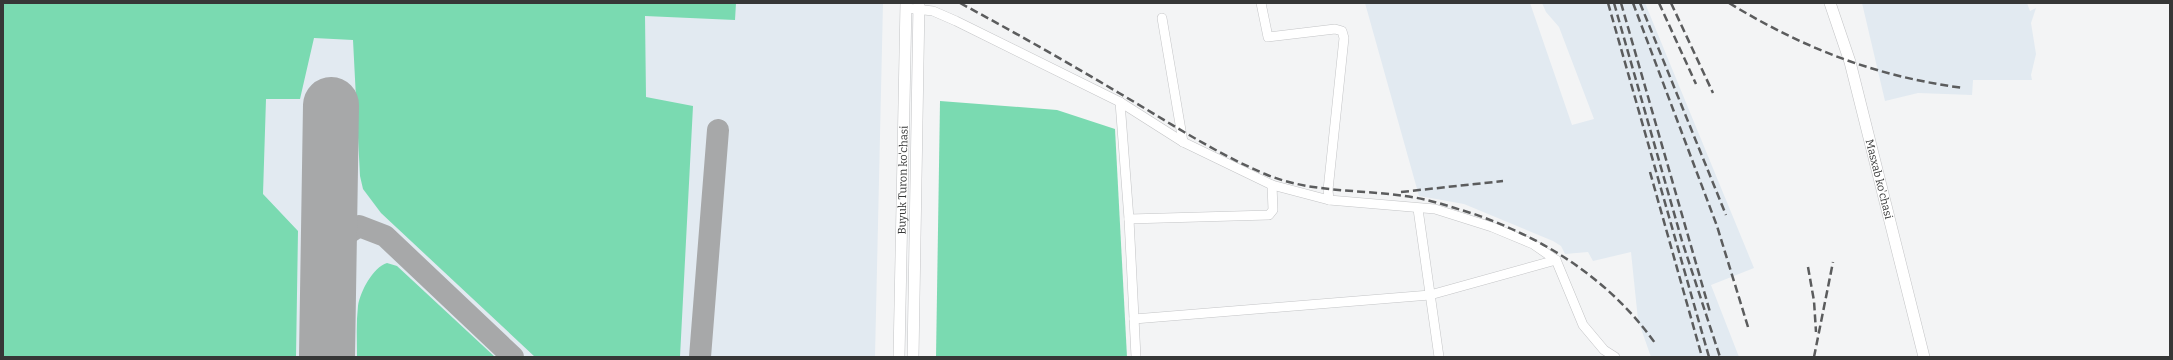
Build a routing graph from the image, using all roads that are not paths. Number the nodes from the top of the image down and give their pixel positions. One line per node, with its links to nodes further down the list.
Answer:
1 (1261, 3): 9 (street)
2 (1830, 3): 20 (main road, Masxab ko'chasi)
3 (906, 6): 4 (street); 15 (main road, Buyuk Turon ko'chasi)
4 (919, 6): 6 (street); 16 (main road, Buyuk Turon ko'chasi)
5 (1162, 18): 7 (street)
6 (1120, 102): 7 (street); 11 (street)
7 (1183, 142): 8 (street)
8 (1272, 185): 9 (street); 11 (street)
9 (1329, 200): 10 (street)
10 (1418, 209): 12 (street); 13 (street)
11 (1129, 219): 14 (street)
12 (1556, 260): 13 (street); 19 (street)
13 (1430, 295): 14 (street); 18 (street)
14 (1134, 319): 17 (street)
15 (899, 357)
16 (913, 357)
17 (1136, 357)
18 (1439, 357)
19 (1614, 357)
20 (1924, 357)

